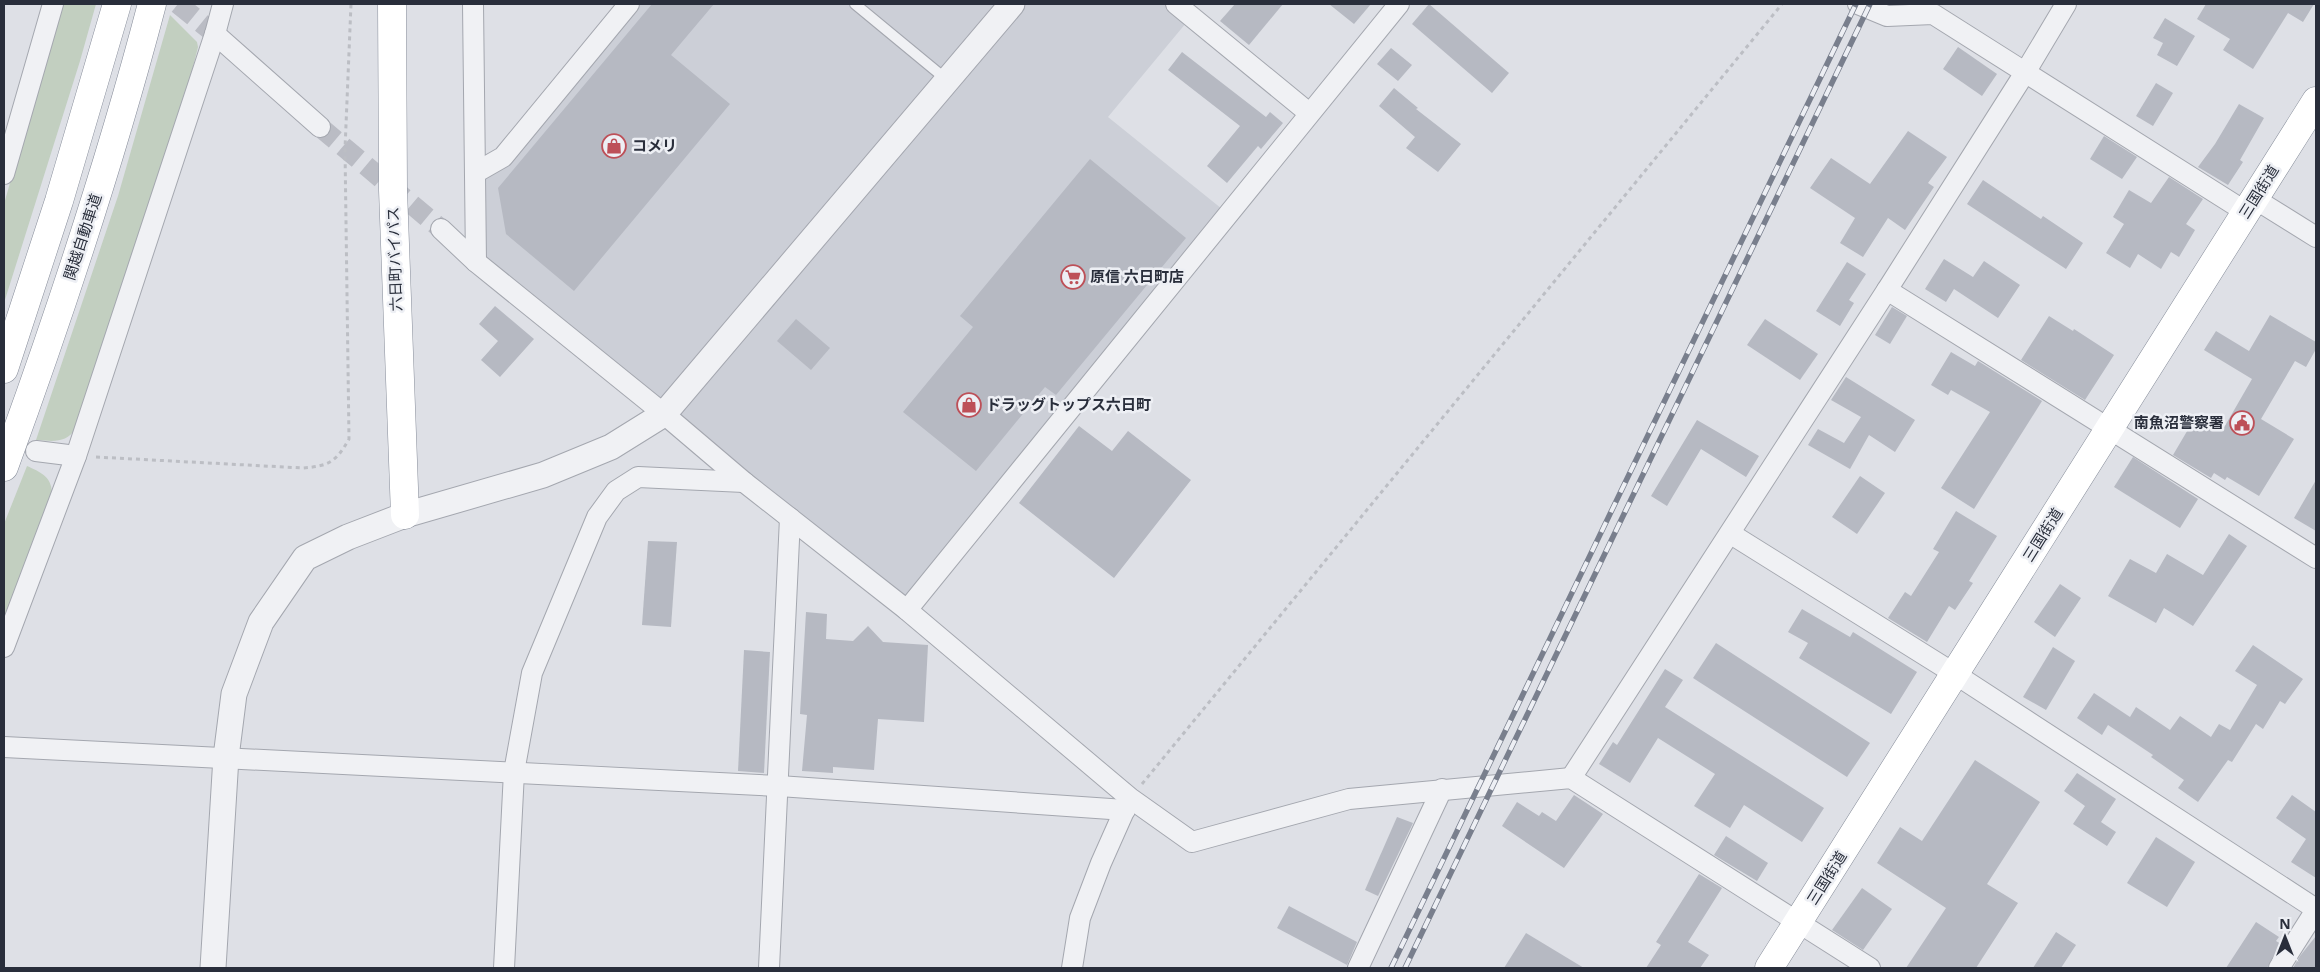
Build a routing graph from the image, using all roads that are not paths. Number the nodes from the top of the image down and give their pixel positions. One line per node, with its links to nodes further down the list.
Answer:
1 (53, 4): 21 (street)
2 (117, 4): 27 (highway)
3 (152, 4): 32 (highway, 関越自動車道)
4 (223, 4): 14 (street)
5 (392, 4): 34 (highway, 六日町バイパス)
6 (473, 4): 20 (street)
7 (629, 4): 20 (street)
8 (855, 4): 16 (lane)
9 (1012, 4): 16 (street)
10 (1176, 4): 18 (street)
11 (1399, 4): 18 (street)
12 (1858, 4): 15 (street)
13 (2066, 4): 15 (street)
14 (215, 34): 19 (street); 31 (street)
15 (2026, 71): 22 (street); 26 (street)
16 (947, 80): 28 (street)
17 (2316, 101): 22 (highway, 三国街道)
18 (1309, 113): 38 (street)
19 (320, 127)
20 (475, 173): 25 (street)
21 (4, 174)
22 (2250, 206): 24 (street); 29 (highway, 三国街道)
23 (441, 229): 25 (street)
24 (2316, 237)
25 (476, 262): 28 (street)
26 (1888, 290): 29 (street); 36 (street)
27 (4, 369)
28 (664, 414): 33 (street); 34 (street)
29 (2110, 429): 37 (street); 40 (highway, 三国街道)
30 (36, 452): 31 (street)
31 (76, 456): 39 (street)
32 (4, 466)
33 (744, 482): 35 (street); 43 (street)
34 (405, 515): 42 (street)
35 (790, 518): 38 (street); 45 (street)
36 (1731, 534): 40 (street); 44 (street)
37 (2316, 558)
38 (907, 610): 47 (street)
39 (4, 647)
40 (1955, 674): 48 (street); 49 (highway, 三国街道)
41 (4, 746): 42 (street)
42 (226, 757): 43 (street); 50 (street)
43 (514, 772): 45 (street); 51 (street)
44 (1571, 778): 46 (street); 49 (street)
45 (779, 786): 47 (street); 52 (street)
46 (1442, 789): 47 (street); 54 (street)
47 (1128, 804): 53 (street)
48 (2316, 910): 57 (street)
49 (1799, 923): 55 (highway, 三国街道); 56 (street)
50 (213, 968)
51 (504, 968)
52 (769, 968)
53 (1072, 968)
54 (1358, 968)
55 (1769, 968)
56 (1870, 968)
57 (2278, 968)

